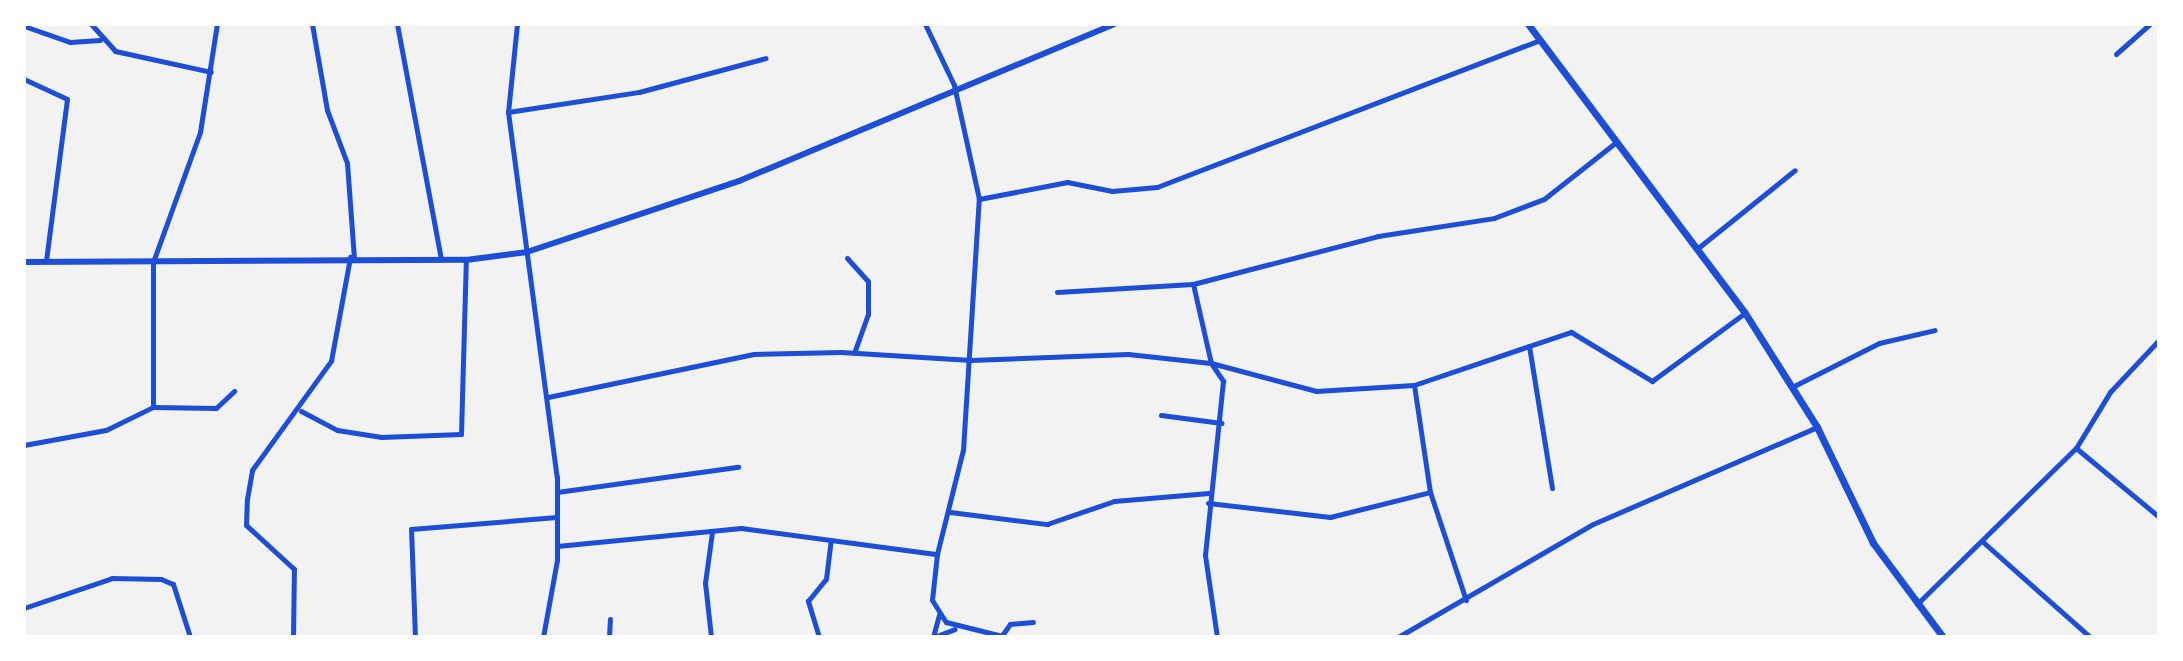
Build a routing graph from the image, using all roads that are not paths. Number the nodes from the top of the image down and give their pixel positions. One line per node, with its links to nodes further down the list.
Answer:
1 (91, 24): 11 (street)
2 (217, 24): 15 (street)
3 (312, 24): 24 (street)
4 (397, 24): 26 (street)
5 (517, 24): 18 (street)
6 (925, 24): 17 (street)
7 (1115, 24): 17 (street)
8 (1528, 24): 12 (main road)
9 (2150, 24): 13 (street)
10 (24, 26): 11 (street)
11 (100, 40): 15 (street)
12 (1540, 40): 19 (main road); 21 (street)
13 (2116, 54)
14 (766, 58): 18 (street)
15 (211, 72): 30 (street)
16 (24, 79): 27 (street)
17 (954, 85): 21 (street); 23 (street)
18 (508, 112): 23 (street)
19 (1615, 143): 22 (main road); 31 (street)
20 (1795, 170): 22 (street)
21 (979, 199): 38 (street)
22 (1698, 248): 33 (main road)
23 (527, 252): 28 (street); 43 (street)
24 (352, 258): 26 (street); 30 (street); 45 (street)
25 (847, 258): 37 (street)
26 (441, 259): 28 (street)
27 (46, 260): 29 (street); 30 (street)
28 (466, 260): 45 (street)
29 (24, 262)
30 (153, 262): 44 (street)
31 (1193, 284): 32 (street); 39 (street)
32 (1057, 292)
33 (1745, 313): 36 (street); 41 (main road)
34 (1935, 330): 41 (street)
35 (2159, 340): 50 (street)
36 (1529, 346): 40 (street); 52 (street)
37 (854, 353): 38 (street); 43 (street)
38 (971, 360): 39 (street); 57 (street)
39 (1211, 363): 40 (street); 47 (street)
40 (1414, 385): 54 (street)
41 (1792, 387): 48 (main road)
42 (234, 391): 44 (street)
43 (548, 397): 53 (street)
44 (153, 407): 49 (street)
45 (301, 411): 74 (street)
46 (1161, 415): 47 (street)
47 (1221, 423): 55 (street)
48 (1817, 427): 65 (street); 66 (main road)
49 (24, 445)
50 (2076, 448): 59 (street); 62 (street)
51 (738, 467): 53 (street)
52 (1552, 488)
53 (557, 492): 58 (street)
54 (1430, 492): 56 (street); 65 (street)
55 (1209, 493): 56 (street); 57 (street)
56 (1208, 503): 81 (street)
57 (950, 512): 64 (street)
58 (557, 517): 63 (street); 75 (street)
59 (2159, 517)
60 (712, 532): 61 (street); 63 (street); 78 (street)
61 (831, 540): 64 (street); 79 (street)
62 (1983, 542): 66 (street); 84 (street)
63 (557, 546): 76 (street)
64 (937, 554): 68 (street)
65 (1466, 600): 82 (street)
66 (1917, 605): 83 (main road)
67 (24, 608): 73 (street)
68 (940, 614): 71 (street); 80 (street)
69 (610, 619): 77 (street)
70 (1033, 622): 72 (street)
71 (955, 629): 72 (street); 80 (street)
72 (1004, 635)
73 (190, 637)
74 (293, 637)
75 (415, 637)
76 (543, 637)
77 (609, 637)
78 (711, 637)
79 (819, 637)
80 (934, 637)
81 (1217, 637)
82 (1398, 637)
83 (1943, 637)
84 (2090, 637)

